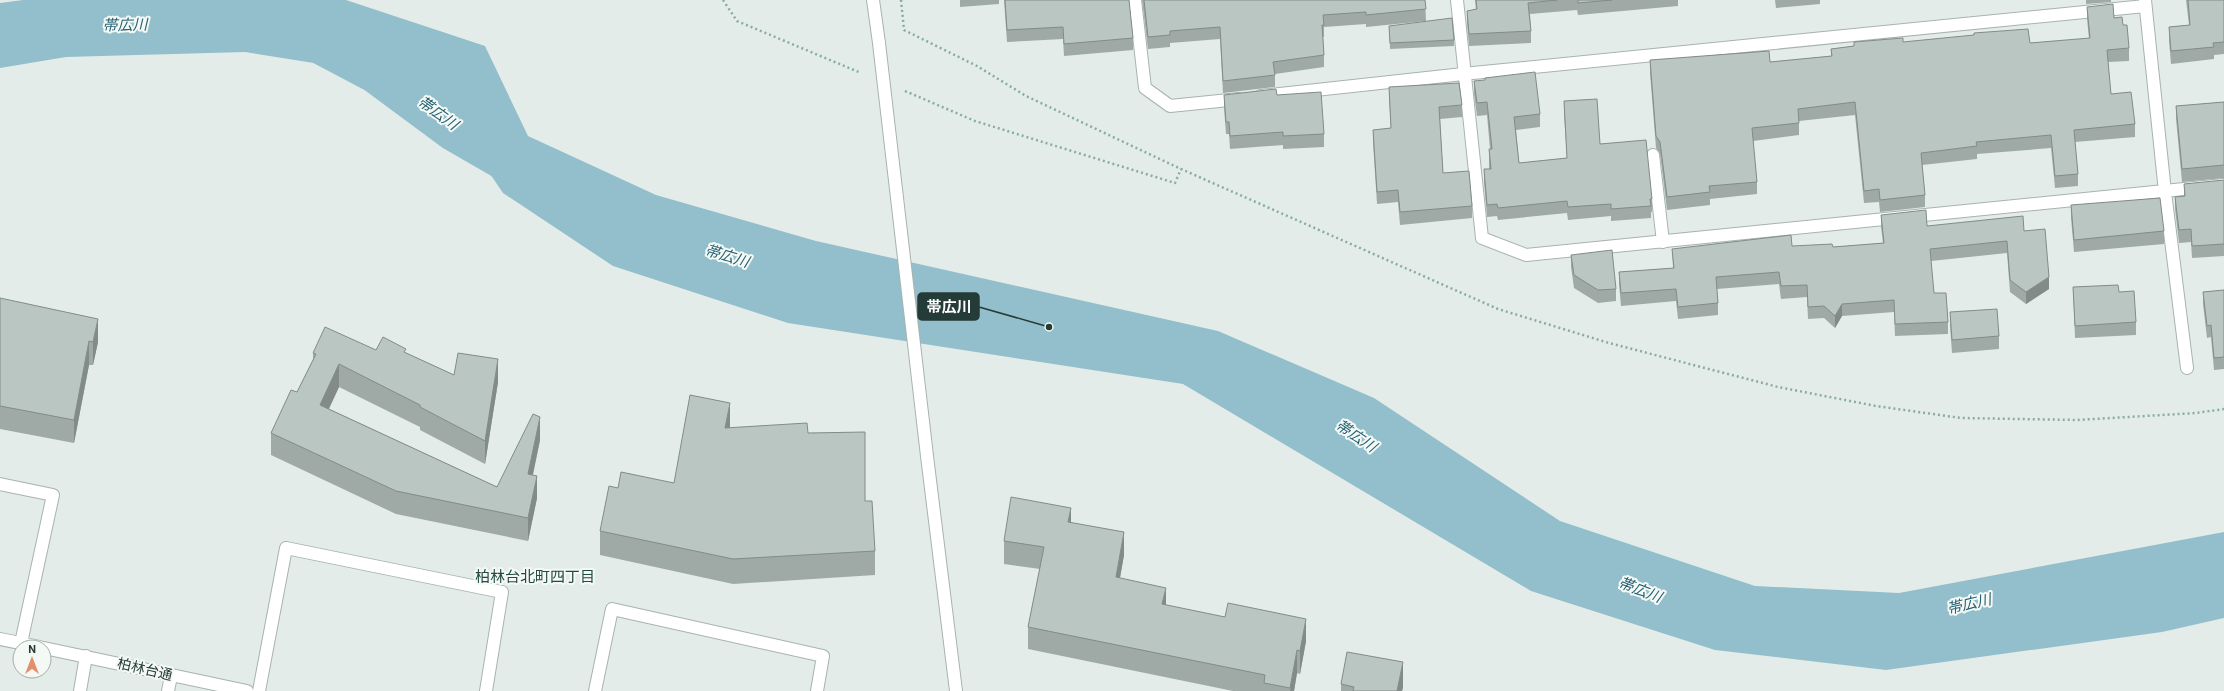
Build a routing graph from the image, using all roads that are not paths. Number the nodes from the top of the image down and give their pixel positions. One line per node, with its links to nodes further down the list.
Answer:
1 (873, 0): 25 (street, bridge)
2 (1135, 0): 5 (street)
3 (1456, 0): 5 (street)
4 (2145, 3): 5 (street); 8 (street)
5 (1463, 74): 9 (street)
6 (1652, 155): 9 (street)
7 (2224, 186): 8 (street)
8 (2165, 192): 9 (street); 10 (street)
9 (1663, 242)
10 (2187, 368)
11 (0, 484): 13 (street)
12 (0, 639): 14 (street)
13 (22, 639)
14 (12, 641)
15 (52, 650): 16 (street, 柏林台通)
16 (86, 656): 17 (street, 柏林台通); 18 (street)
17 (171, 676): 19 (street); 20 (street, 柏林台通)
18 (80, 691)
19 (168, 691)
20 (247, 691)
21 (259, 691): 22 (street)
22 (486, 691)
23 (595, 691): 24 (street)
24 (817, 691)
25 (956, 691)

